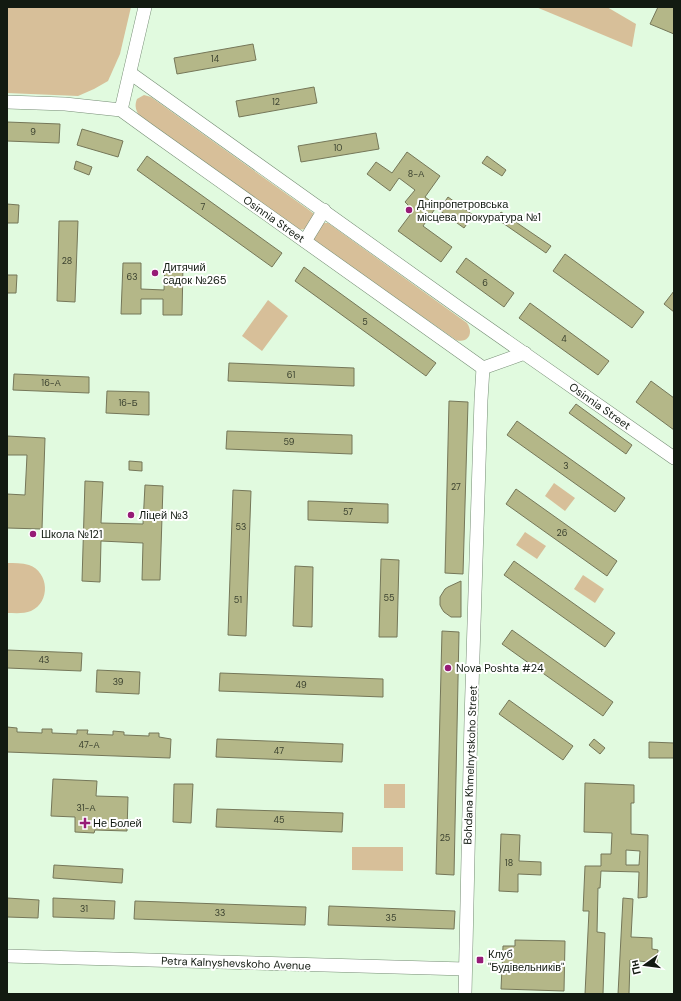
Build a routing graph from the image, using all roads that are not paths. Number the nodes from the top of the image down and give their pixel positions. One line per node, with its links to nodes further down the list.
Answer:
1 (145, 7): 2 (street)
2 (130, 72): 4 (street); 5 (street, Osinnia Street)
3 (7, 102): 4 (street)
4 (121, 110): 6 (street, Osinnia Street)
5 (324, 210): 6 (street); 7 (street, Osinnia Street)
6 (305, 240): 8 (street, Osinnia Street)
7 (525, 353): 8 (street); 9 (street, Osinnia Street)
8 (483, 368): 11 (street, Bohdana Khmelnytskoho Street)
9 (674, 458)
10 (7, 956): 11 (street, Petra Kalnyshevskoho Avenue)
11 (466, 969): 12 (street, Bohdana Khmelnytskoho Street)
12 (465, 994)

